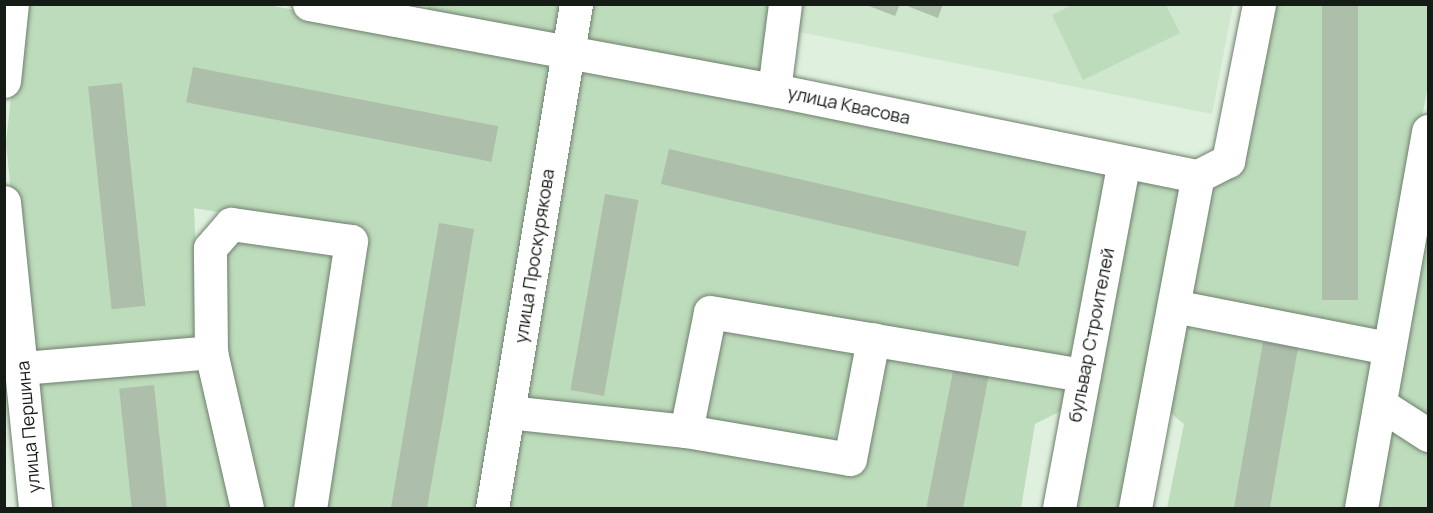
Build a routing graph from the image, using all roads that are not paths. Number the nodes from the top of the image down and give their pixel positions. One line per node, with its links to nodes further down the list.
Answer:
1 (12, 4): 7 (street)
2 (309, 4): 6 (street, улица Квасова)
3 (576, 4): 6 (street, улица Проскурякова)
4 (785, 4): 8 (street)
5 (1258, 4): 11 (street)
6 (568, 53): 8 (street, улица Квасова); 21 (street, улица Проскурякова)
7 (4, 81)
8 (774, 90): 10 (street, улица Квасова)
9 (1428, 131): 12 (street)
10 (1124, 162): 11 (street, улица Квасова); 19 (street, бульвар Строителей)
11 (1198, 176): 14 (street)
12 (1424, 191): 16 (street)
13 (4, 202): 18 (street, улица Першина)
14 (1174, 306): 16 (street); 30 (street)
15 (873, 339): 19 (street); 22 (street); 22 (street)
16 (1389, 348): 20 (street)
17 (211, 352): 18 (street); 26 (street); 27 (street)
18 (22, 368): 24 (street, улица Першина)
19 (1083, 375): 29 (street, бульвар Строителей)
20 (1380, 404): 23 (street); 31 (street)
21 (508, 412): 22 (street); 28 (street, улица Проскурякова)
22 (686, 431)
23 (1428, 435)
24 (16, 442): 25 (street, улица Першина)
25 (35, 508)
26 (247, 508)
27 (310, 508)
28 (492, 508)
29 (1059, 508)
30 (1135, 508)
31 (1361, 508)

